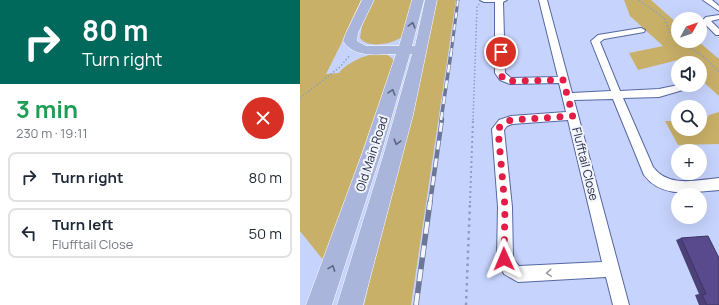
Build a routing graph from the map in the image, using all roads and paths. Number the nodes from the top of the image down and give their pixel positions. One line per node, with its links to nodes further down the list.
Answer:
1 (368, 0): 15 (main road)
2 (418, 0): 17 (main road, Old Main Road, one-way to 2)
3 (431, 0): 17 (main road, Old Main Road)
4 (483, 0): 5 (street); 29 (path)
5 (499, 0): 6 (street); 19 (street)
6 (503, 0)
7 (543, 0): 19 (street, Flufftail Close)
8 (639, 0): 13 (path)
9 (707, 0): 10 (street)
10 (719, 9)
11 (719, 17): 14 (street)
12 (641, 30): 21 (street)
13 (671, 33)
14 (719, 33)
15 (355, 47): 17 (main road); 23 (path)
16 (690, 48): 18 (path)
17 (413, 50): 27 (main road, Old Main Road, one-way to 17); 28 (main road, Old Main Road, one-way to 28)
18 (719, 72)
19 (563, 80): 22 (street, Flufftail Close)
20 (671, 90): 21 (street)
21 (616, 95): 22 (street); 25 (street)
22 (568, 97): 24 (street, Flufftail Close)
23 (300, 98)
24 (573, 116): 26 (street, Flufftail Close); 26 (street, one-way to 24)
25 (719, 184)
26 (612, 269): 30 (street, Flufftail Close)
27 (319, 305)
28 (350, 305)
29 (466, 305)
30 (621, 305)

